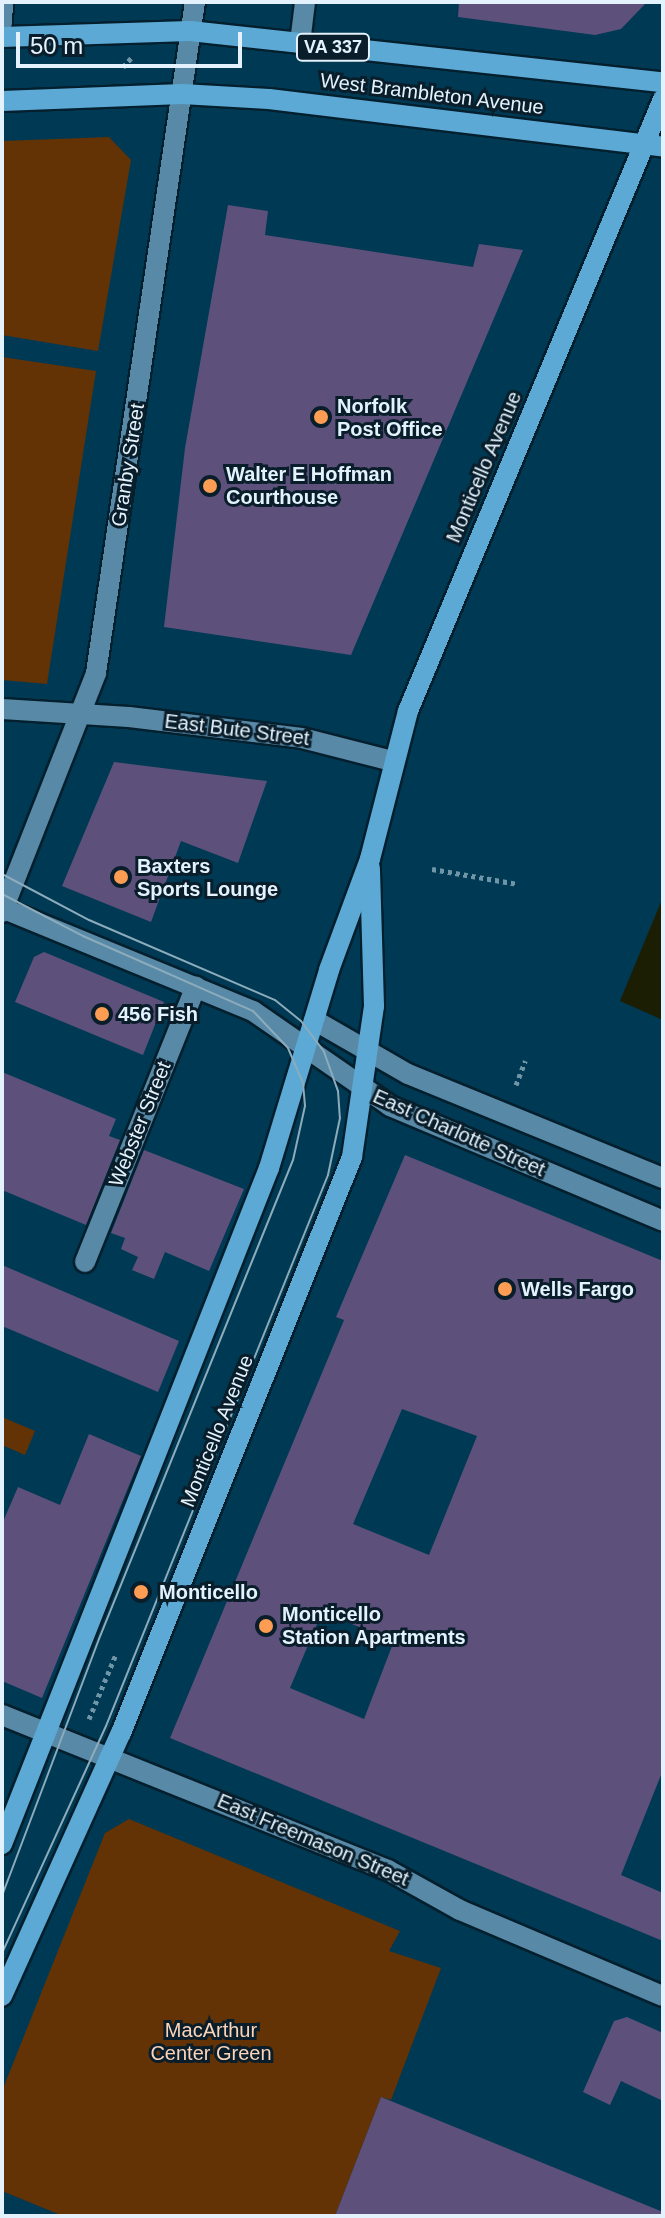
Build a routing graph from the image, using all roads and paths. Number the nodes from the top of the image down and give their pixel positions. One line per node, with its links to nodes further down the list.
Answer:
1 (3, 2): 4 (street)
2 (195, 2): 5 (street, Granby Street)
3 (305, 2): 7 (street)
4 (2, 23)
5 (190, 31): 6 (main road, West Brambleton Avenue / VA 337); 7 (main road, West Brambleton Avenue / VA 337); 9 (street, Granby Street)
6 (2, 37)
7 (300, 43): 8 (main road, West Brambleton Avenue / VA 337)
8 (663, 82)
9 (182, 94): 11 (main road, West Brambleton Avenue); 12 (main road, West Brambleton Avenue); 14 (street, Granby Street)
10 (663, 99): 12 (main road, Monticello Avenue)
11 (2, 101)
12 (654, 146): 15 (main road, Monticello Avenue)
13 (2, 709): 14 (street, East Bute Street)
14 (79, 715): 15 (street, East Bute Street); 19 (street, Granby Street)
15 (392, 761): 16 (main road, Monticello Avenue)
16 (370, 859): 21 (main road, Monticello Avenue); 23 (main road, Monticello Avenue)
17 (432, 869): 18 (path)
18 (518, 884)
19 (2, 909): 20 (street, East Charlotte Street)
20 (196, 986): 22 (street, East Charlotte Street); 29 (street, Webster Street)
21 (314, 1020): 22 (main road, Monticello Avenue); 23 (street, East Charlotte Street)
22 (306, 1047): 26 (street, East Charlotte Street); 33 (main road, Monticello Avenue)
23 (368, 1054): 26 (main road, Monticello Avenue); 27 (street, East Charlotte Street)
24 (525, 1061): 25 (path)
25 (516, 1085)
26 (363, 1090): 28 (street, East Charlotte Street); 34 (main road, Monticello Avenue)
27 (663, 1178)
28 (663, 1221)
29 (85, 1262)
30 (116, 1654): 32 (path)
31 (2, 1715): 33 (street, East Freemason Street)
32 (89, 1719)
33 (45, 1732): 34 (street, East Freemason Street); 35 (main road, Monticello Avenue)
34 (111, 1757): 36 (main road, Monticello Avenue); 37 (street, East Freemason Street)
35 (2, 1844)
36 (2, 1996)
37 (663, 1996)

